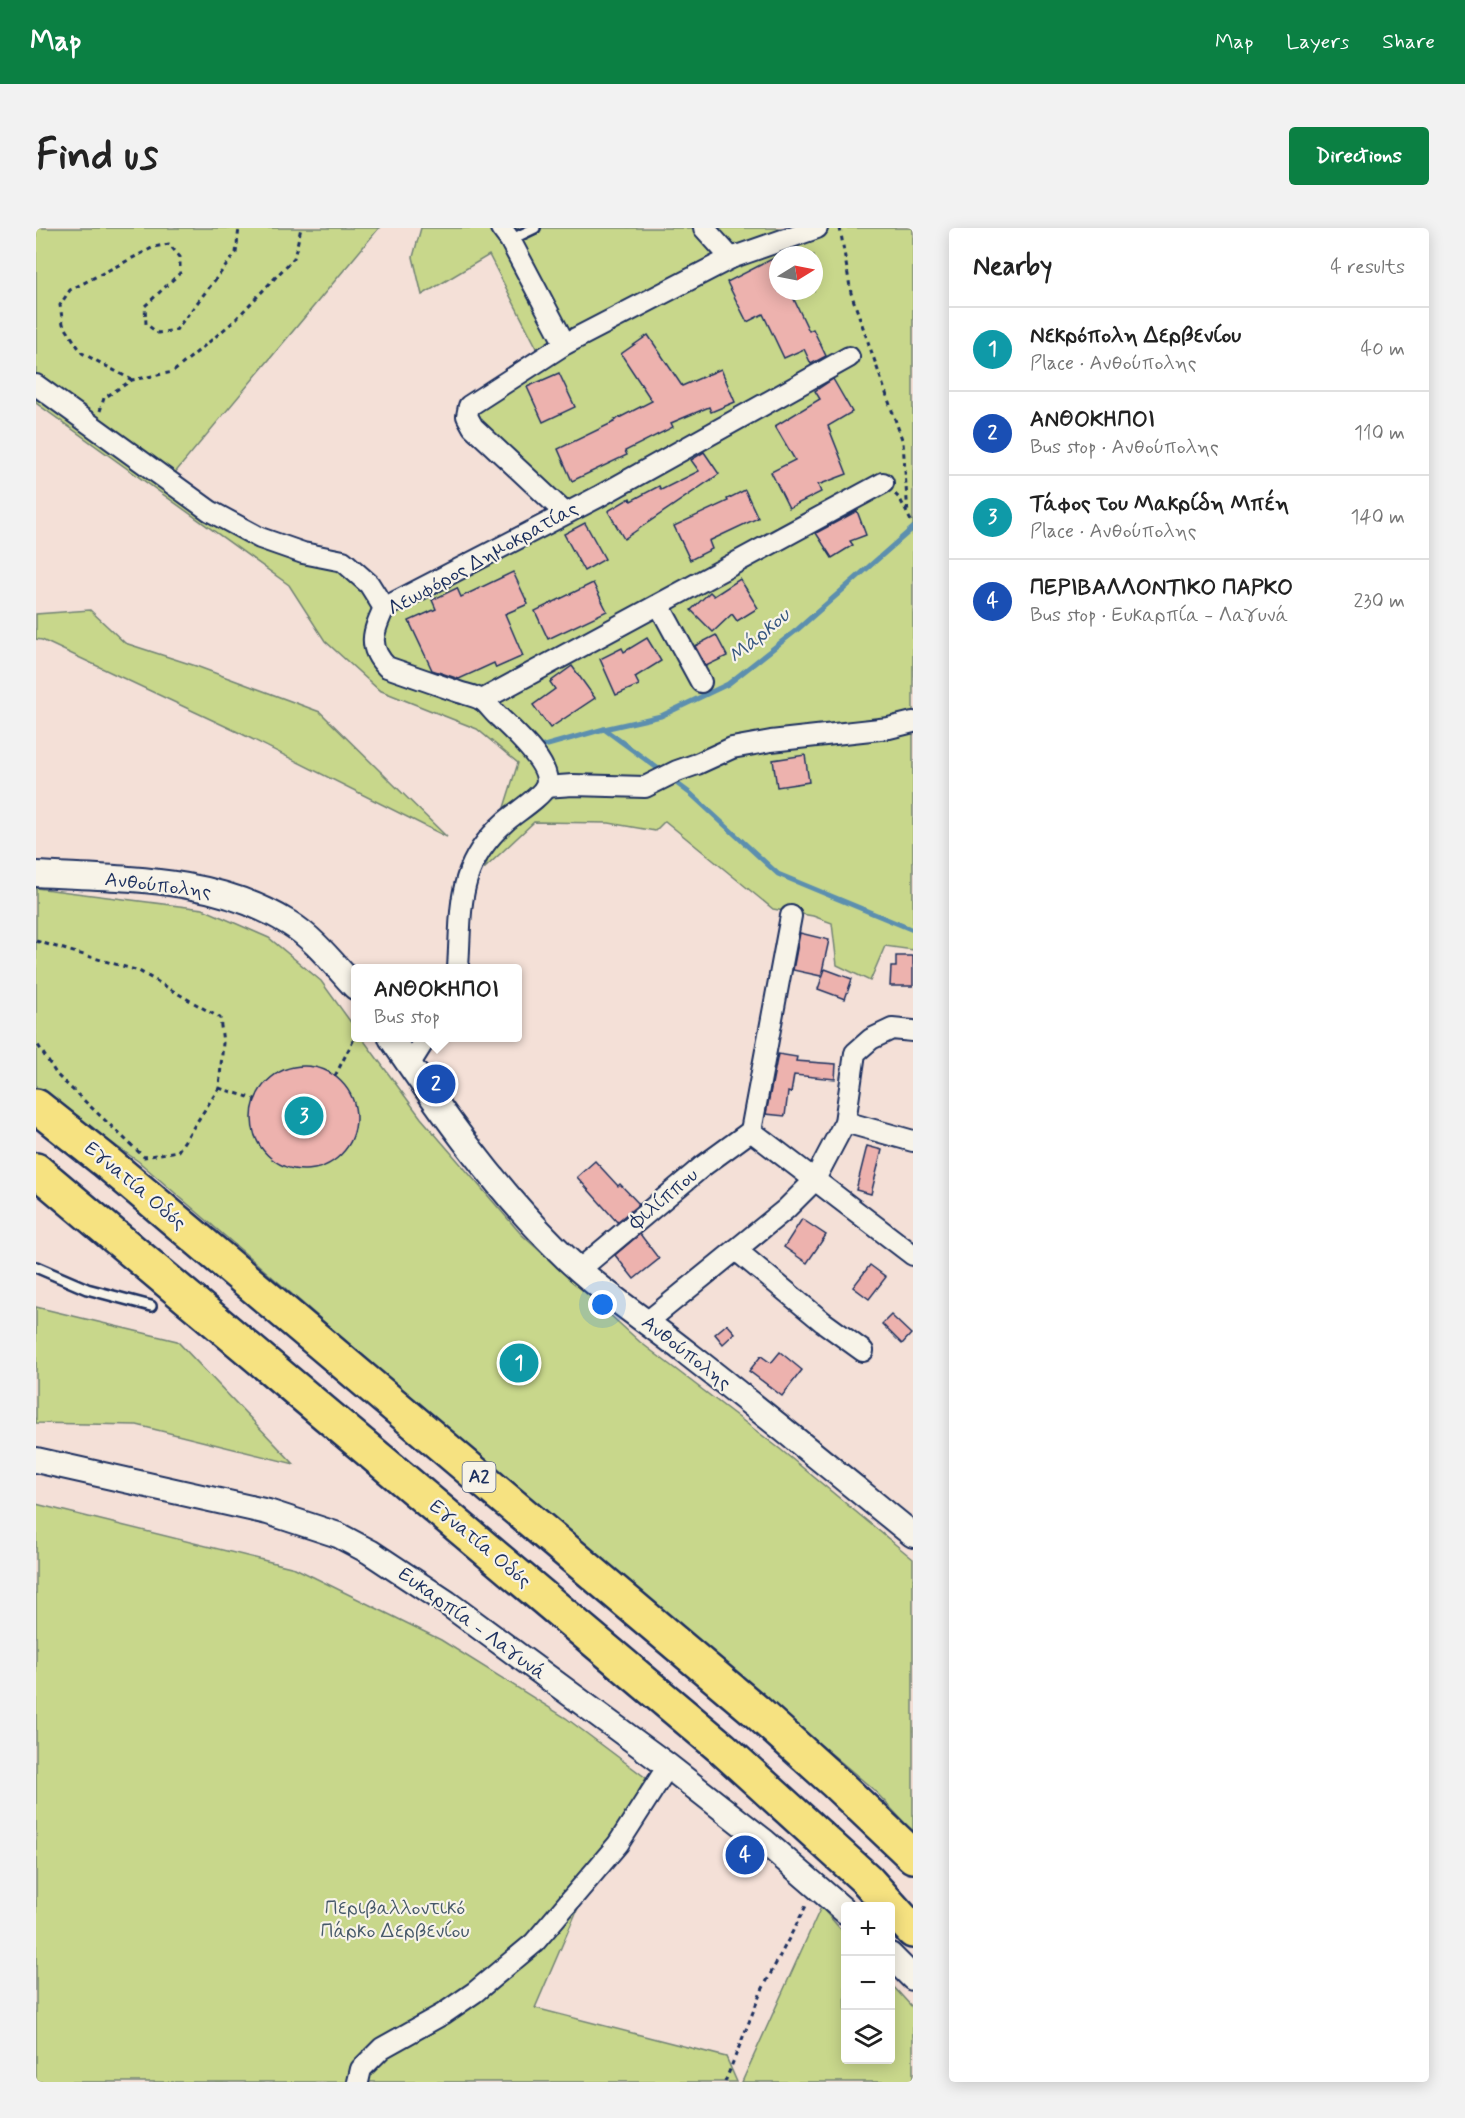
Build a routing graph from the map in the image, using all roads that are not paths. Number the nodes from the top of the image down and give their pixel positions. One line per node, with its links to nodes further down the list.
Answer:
1 (535, 228): 4 (lane)
2 (704, 228): 5 (street)
3 (817, 228): 5 (street)
4 (505, 234): 6 (street)
5 (731, 258): 6 (street)
6 (565, 344): 10 (street)
7 (849, 357): 10 (street, Λεωφόρος Δημοκρατίας)
8 (36, 385): 12 (street)
9 (883, 483): 11 (street)
10 (565, 513): 12 (street, Λεωφόρος Δημοκρατίας)
11 (659, 605): 13 (street); 14 (street)
12 (384, 608): 14 (street, Λεωφόρος Δημοκρατίας)
13 (701, 682)
14 (482, 700): 16 (street, Λεωφόρος Δημοκρατίας)
15 (913, 722): 16 (street)
16 (545, 787): 19 (street)
17 (36, 874): 20 (street, Ανθούπολης)
18 (791, 916): 27 (street)
19 (458, 964)
20 (351, 983)
21 (913, 1031): 26 (street)
22 (394, 1042): 24 (street, Ανθούπολης)
23 (423, 1042): 24 (street)
24 (409, 1065): 34 (street, Ανθούπολης)
25 (36, 1106): 41 (highway, Εγνατία Οδός / Α2)
26 (845, 1122): 28 (street); 30 (street)
27 (751, 1131): 30 (street); 34 (street, Φιλίππου)
28 (913, 1141)
29 (36, 1170): 43 (highway, Εγνατία Οδός / Α2)
30 (814, 1181): 31 (street); 32 (street)
31 (736, 1250): 36 (street); 37 (street)
32 (913, 1255)
33 (36, 1267): 35 (lane)
34 (579, 1270): 36 (street, Ανθούπολης)
35 (151, 1306)
36 (647, 1322): 39 (street, Ανθούπολης)
37 (863, 1351)
38 (36, 1460): 40 (street, Ευκαρπία - Λαγυνά)
39 (913, 1535)
40 (668, 1766): 42 (street, Ευκαρπία - Λαγυνά); 46 (street)
41 (913, 1856)
42 (841, 1908)
43 (913, 1931)
44 (892, 1956): 45 (street)
45 (913, 1978)
46 (358, 2082)

